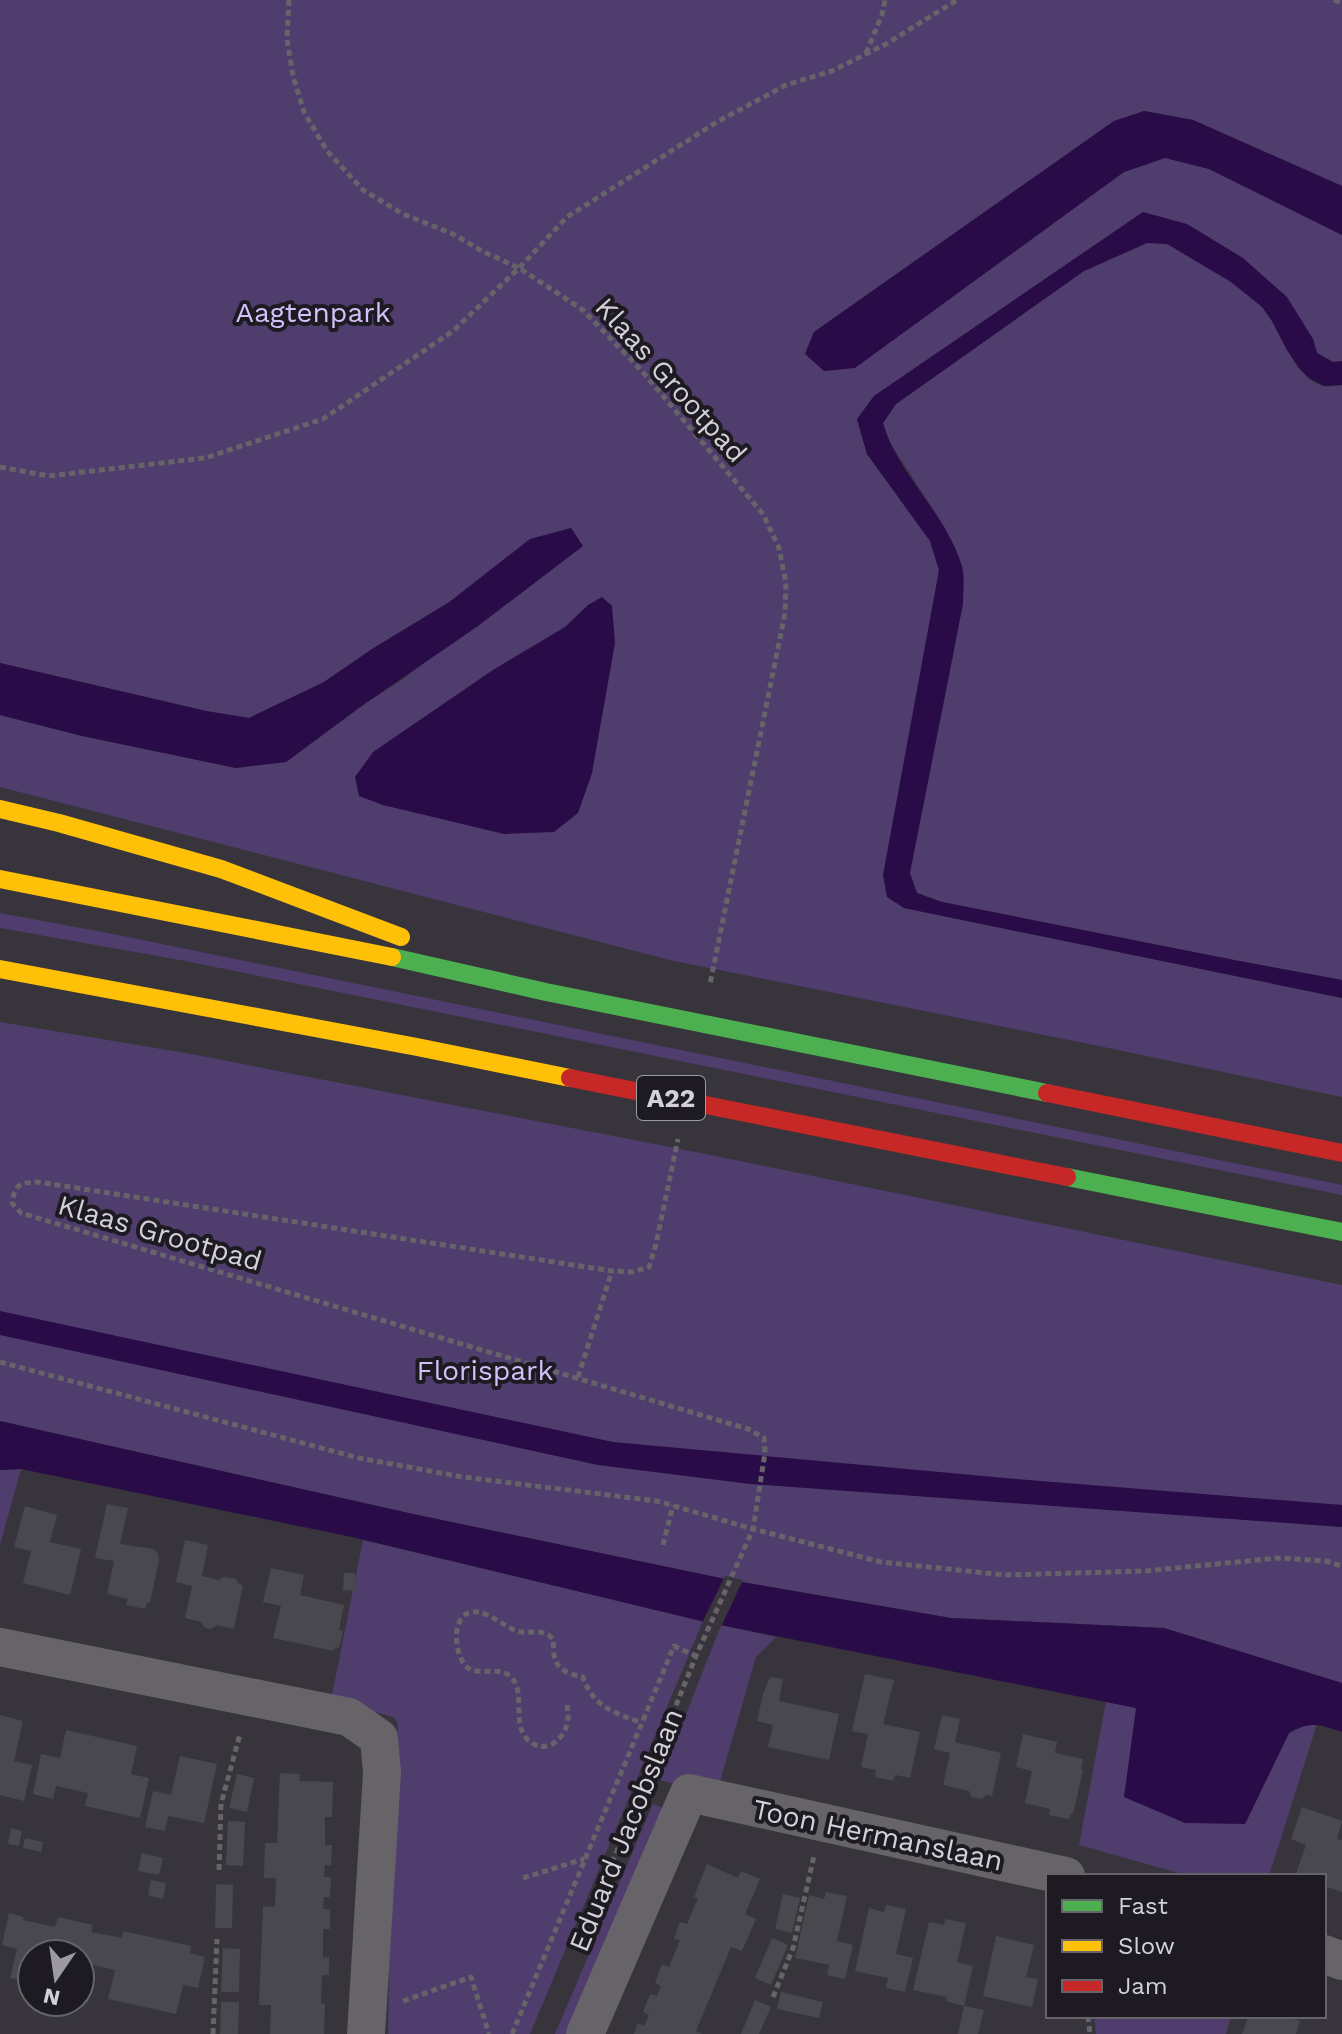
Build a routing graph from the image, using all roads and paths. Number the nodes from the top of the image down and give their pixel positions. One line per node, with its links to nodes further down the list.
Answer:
1 (289, 0): 7 (path, Klaas Grootpad)
2 (885, 0): 6 (path)
3 (957, 0): 6 (path)
4 (1334, 0): 5 (path)
5 (1342, 3)
6 (866, 54): 7 (path)
7 (519, 268): 8 (path); 10 (path, Klaas Grootpad)
8 (0, 467)
9 (0, 809): 13 (highway)
10 (734, 870)
11 (0, 879): 13 (highway)
12 (0, 969): 15 (highway, A22)
13 (546, 992): 14 (highway)
14 (1342, 1153)
15 (1342, 1232)
16 (656, 1244): 17 (path, Klaas Grootpad)
17 (612, 1271): 19 (path); 19 (path, Klaas Grootpad)
18 (0, 1362): 20 (path)
19 (578, 1377): 21 (path, Klaas Grootpad)
20 (673, 1505): 21 (path); 22 (path)
21 (753, 1529): 23 (path); 24 (path, Klaas Grootpad)
22 (663, 1545)
23 (1342, 1566)
24 (711, 1627): 26 (path, Eduard Jacobslaan)
25 (0, 1647): 27 (street)
26 (696, 1656): 29 (path); 37 (path, Eduard Jacobslaan)
27 (250, 1696): 33 (path); 41 (street)
28 (567, 1705): 29 (path)
29 (642, 1723): 32 (path)
30 (689, 1793): 31 (street, Toon Hermanslaan); 44 (street, Eduard Jacobslaan)
31 (822, 1823): 34 (street, Toon Hermanslaan); 38 (path)
32 (585, 1859): 35 (path); 43 (path)
33 (219, 1870)
34 (1057, 1874)
35 (523, 1878)
36 (217, 1939): 40 (path)
37 (577, 1949)
38 (773, 1997)
39 (401, 2012): 42 (path)
40 (213, 2034)
41 (366, 2034)
42 (489, 2034)
43 (512, 2034)
44 (585, 2034)

